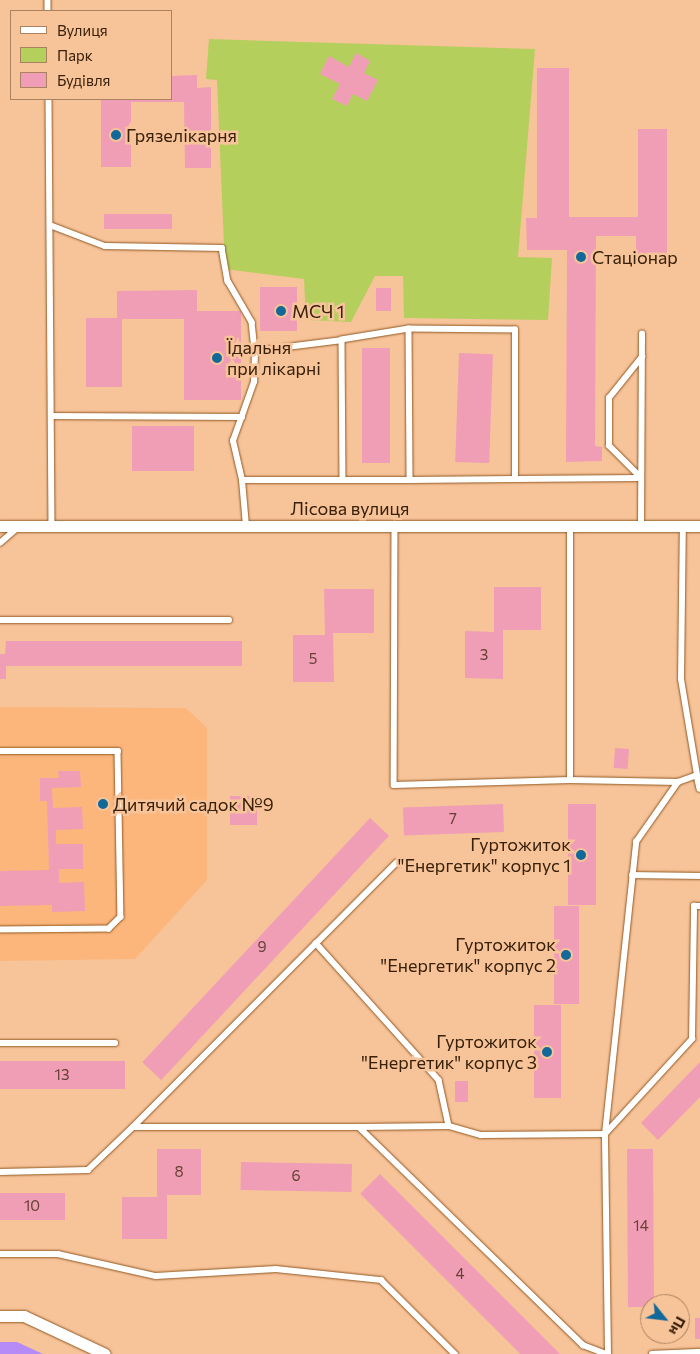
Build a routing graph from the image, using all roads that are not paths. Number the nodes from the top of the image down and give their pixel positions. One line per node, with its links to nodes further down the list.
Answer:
1 (48, 100): 2 (lane)
2 (50, 225): 6 (lane); 8 (lane)
3 (409, 329): 5 (lane); 11 (lane); 14 (lane)
4 (642, 334): 7 (lane)
5 (342, 340): 6 (lane); 13 (lane)
6 (255, 351): 9 (lane)
7 (642, 357): 10 (lane); 10 (lane)
8 (51, 416): 9 (lane); 18 (lane)
9 (242, 417): 12 (lane)
10 (641, 478): 11 (lane); 21 (lane)
11 (515, 479): 14 (lane)
12 (242, 480): 13 (lane); 19 (lane)
13 (343, 480): 14 (lane)
14 (410, 480)
15 (394, 525): 19 (street, Лісова вулиця); 20 (street, Лісова вулиця); 29 (lane)
16 (0, 526): 17 (street, Лісова вулиця)
17 (19, 526): 18 (street, Лісова вулиця); 24 (lane)
18 (52, 526): 19 (street, Лісова вулиця)
19 (246, 526)
20 (570, 526): 21 (street, Лісова вулиця); 29 (lane)
21 (641, 526): 22 (street, Лісова вулиця)
22 (683, 526): 23 (street, Лісова вулиця); 28 (lane)
23 (700, 526)
24 (0, 543)
25 (0, 620): 26 (lane)
26 (230, 620)
27 (0, 751): 36 (lane)
28 (697, 776): 30 (lane); 31 (lane)
29 (570, 780): 30 (lane)
30 (678, 782): 33 (lane)
31 (700, 789)
32 (396, 863): 37 (lane)
33 (632, 874): 34 (lane); 43 (lane)
34 (700, 876)
35 (700, 906): 43 (lane)
36 (0, 930)
37 (316, 943): 41 (lane); 42 (lane)
38 (0, 1043): 39 (lane)
39 (115, 1043)
40 (359, 1126): 41 (lane); 42 (lane); 50 (lane)
41 (449, 1126): 43 (lane)
42 (133, 1127): 44 (lane)
43 (605, 1134): 50 (lane)
44 (0, 1172)
45 (0, 1254): 49 (lane)
46 (0, 1316): 48 (street)
47 (700, 1352): 51 (lane)
48 (105, 1354)
49 (455, 1354)
50 (607, 1354)
51 (652, 1354)

